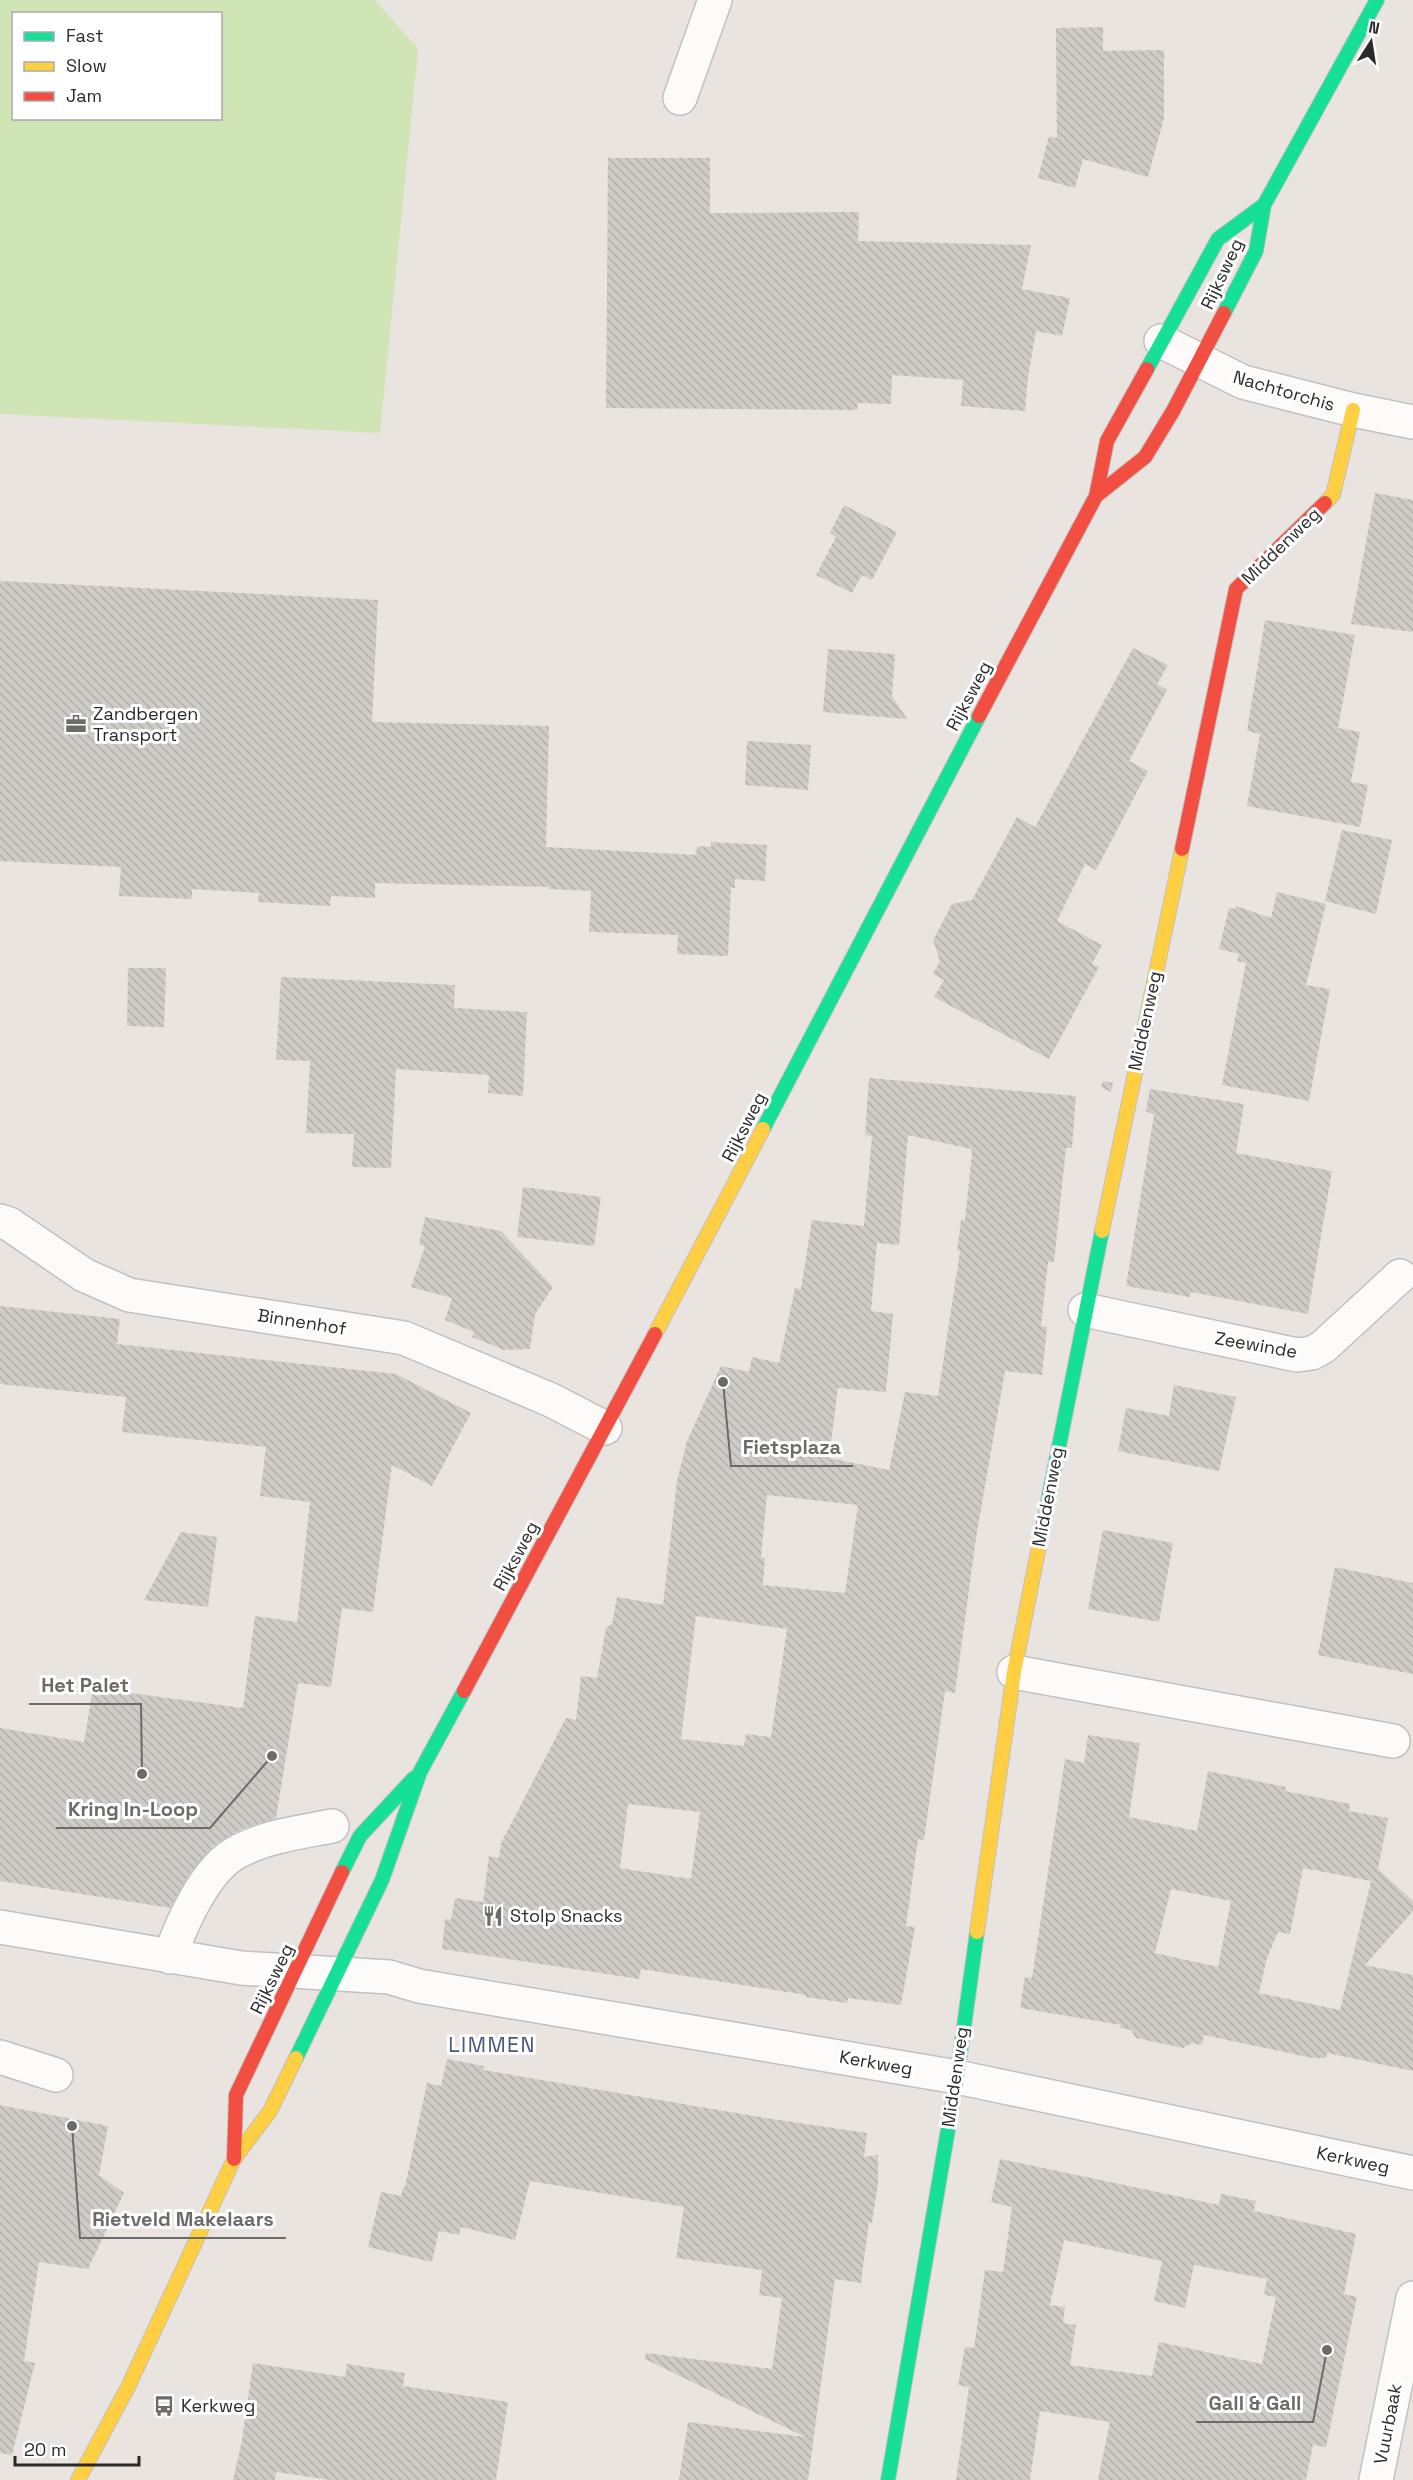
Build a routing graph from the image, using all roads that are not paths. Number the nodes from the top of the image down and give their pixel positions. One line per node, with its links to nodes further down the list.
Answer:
1 (715, 0): 3 (street)
2 (1377, 0): 4 (main road, Rijksweg)
3 (680, 98)
4 (1264, 205): 5 (main road, Rijksweg); 6 (main road, Rijksweg)
5 (1161, 341): 6 (street, Nachtorchis); 9 (main road, Rijksweg)
6 (1199, 362): 7 (street, Nachtorchis); 9 (main road, Rijksweg)
7 (1353, 410): 8 (street, Nachtorchis); 12 (main road, Middenweg)
8 (1413, 422)
9 (1096, 496): 13 (main road, Rijksweg)
10 (0, 1221): 13 (street, Binnenhof)
11 (1401, 1276): 12 (street, Zeewinde)
12 (1085, 1310): 14 (main road, Middenweg)
13 (605, 1428): 16 (main road, Rijksweg)
14 (1014, 1672): 15 (street); 24 (main road, Middenweg)
15 (1393, 1742)
16 (420, 1772): 20 (main road, Rijksweg); 21 (main road, Rijksweg)
17 (332, 1826): 19 (street)
18 (0, 1927): 19 (street, Kerkweg)
19 (170, 1957): 20 (street, Kerkweg)
20 (296, 1972): 21 (street, Kerkweg); 25 (main road, Rijksweg)
21 (336, 1975): 24 (street, Kerkweg); 25 (main road, Rijksweg)
22 (0, 2057): 23 (street)
23 (56, 2075)
24 (957, 2077): 26 (street, Kerkweg); 29 (main road, Middenweg)
25 (234, 2159): 28 (main road, Rijksweg)
26 (1413, 2173)
27 (1413, 2298): 30 (street, Vuurbaak)
28 (78, 2480)
29 (888, 2480)
30 (1376, 2480)

